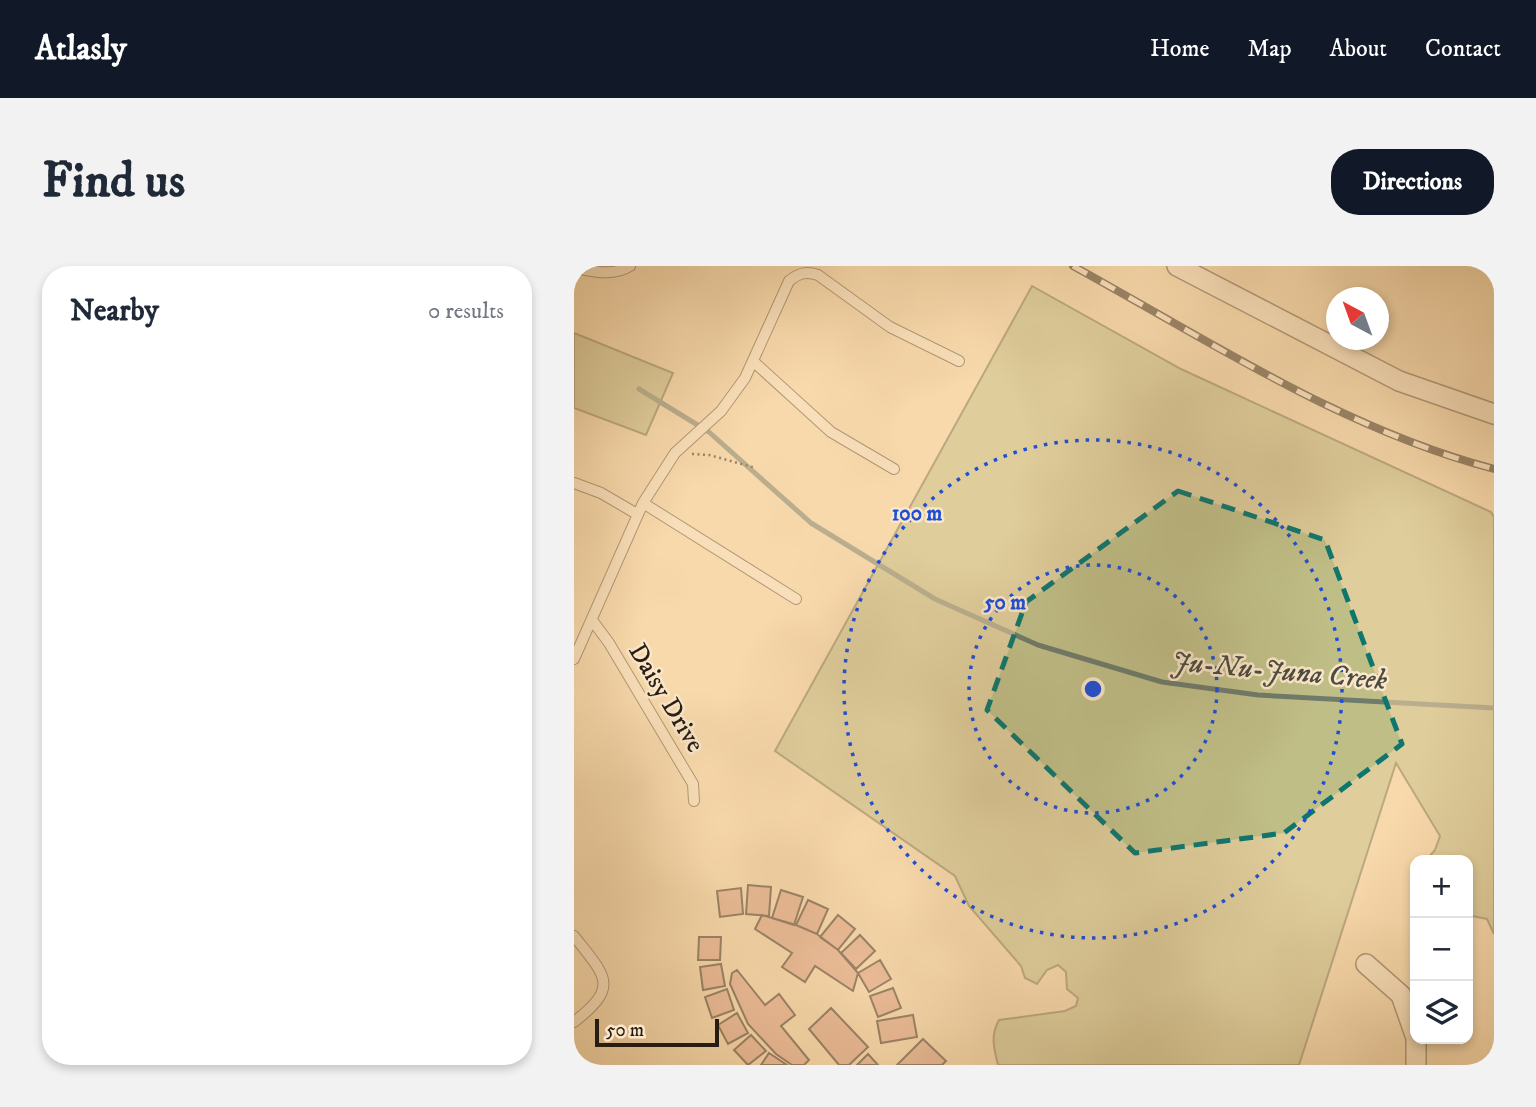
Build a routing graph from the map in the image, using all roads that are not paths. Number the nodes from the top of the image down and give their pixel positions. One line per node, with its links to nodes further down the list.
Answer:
1 (630, 266): 3 (lane)
2 (1177, 266): 6 (street)
3 (574, 268)
4 (959, 360): 5 (lane)
5 (754, 362): 7 (lane); 9 (lane)
6 (1494, 414)
7 (894, 469)
8 (574, 483): 10 (lane)
9 (643, 503): 10 (lane); 11 (lane)
10 (637, 514): 12 (lane)
11 (796, 599)
12 (592, 620): 13 (lane); 14 (lane, Daisy Drive)
13 (574, 658)
14 (694, 802)
15 (574, 936): 18 (lane)
16 (1366, 964): 17 (street)
17 (1410, 1020)
18 (574, 1022)
19 (1416, 1044): 20 (street)
20 (1416, 1065)

